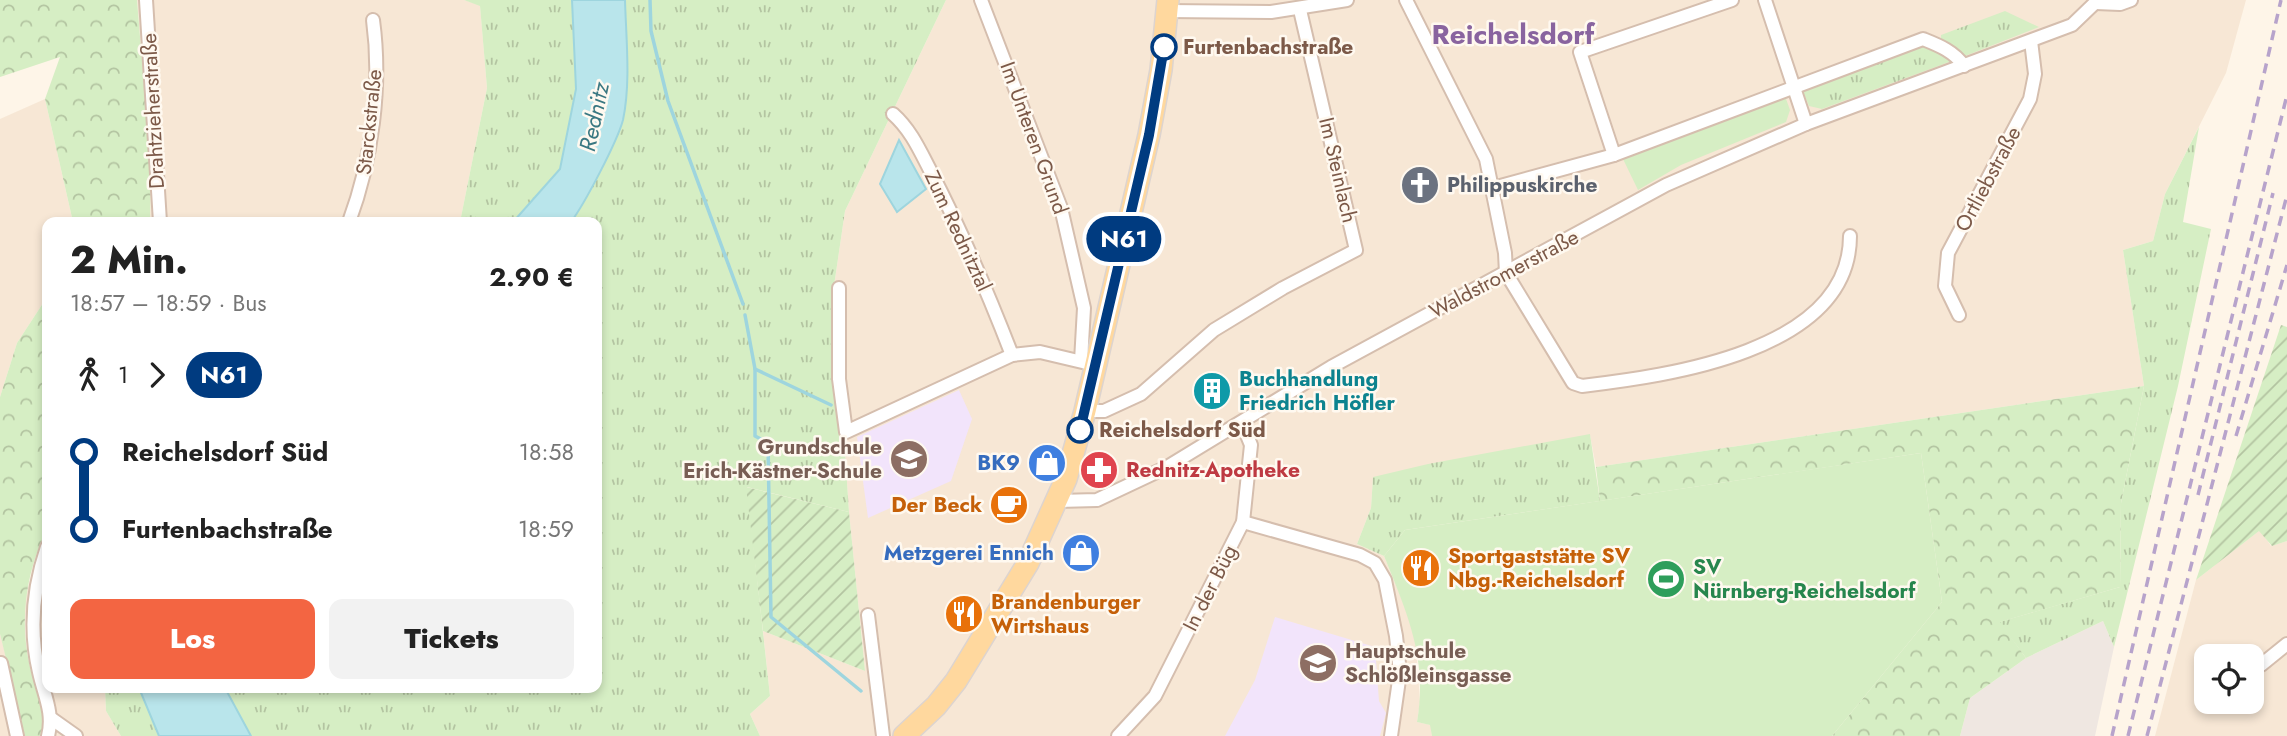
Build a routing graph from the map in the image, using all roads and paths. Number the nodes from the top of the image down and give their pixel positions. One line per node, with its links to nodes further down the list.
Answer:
1 (146, 0): 19 (street, Drahtzieherstraße)
2 (981, 0): 26 (street, Im Unteren Grund)
3 (1347, 0): 10 (street)
4 (1406, 0): 18 (street)
5 (1732, 0): 17 (street)
6 (1765, 0): 14 (street)
7 (2132, 0): 8 (street, Waldstromerstraße)
8 (2097, 1): 12 (street, Waldstromerstraße)
9 (1168, 6): 10 (street); 26 (main road)
10 (1300, 10): 27 (street, Im Steinlach)
11 (373, 20): 20 (street, Starckstraße)
12 (2031, 41): 13 (street, Waldstromerstraße); 24 (street, Ortliebstraße)
13 (1964, 66): 14 (street); 16 (street, Waldstromerstraße)
14 (1793, 87): 16 (street); 17 (street)
15 (893, 114): 25 (street, Zum Rednitztal)
16 (1806, 124): 22 (street, Waldstromerstraße)
17 (1614, 156): 18 (street)
18 (1493, 188): 22 (street)
19 (160, 217)
20 (351, 217)
21 (1850, 236): 22 (street)
22 (1506, 273): 28 (street, Waldstromerstraße)
23 (839, 288): 25 (street)
24 (1959, 315)
25 (1012, 355): 26 (street)
26 (1088, 363): 27 (main road)
27 (1085, 411): 29 (main road)
28 (1242, 423): 29 (street, Waldstromerstraße); 30 (street, In der Büg)
29 (1058, 501): 43 (main road)
30 (1243, 522): 44 (street, In der Büg); 45 (street)
31 (42, 562): 36 (street)
32 (868, 615): 42 (street)
33 (2287, 644): 35 (street)
34 (1, 663): 39 (street)
35 (2264, 663)
36 (42, 684)
37 (45, 693): 38 (street)
38 (52, 719): 40 (street); 41 (street)
39 (17, 736)
40 (48, 736)
41 (76, 736)
42 (883, 736)
43 (904, 736)
44 (1118, 736)
45 (1391, 736)

